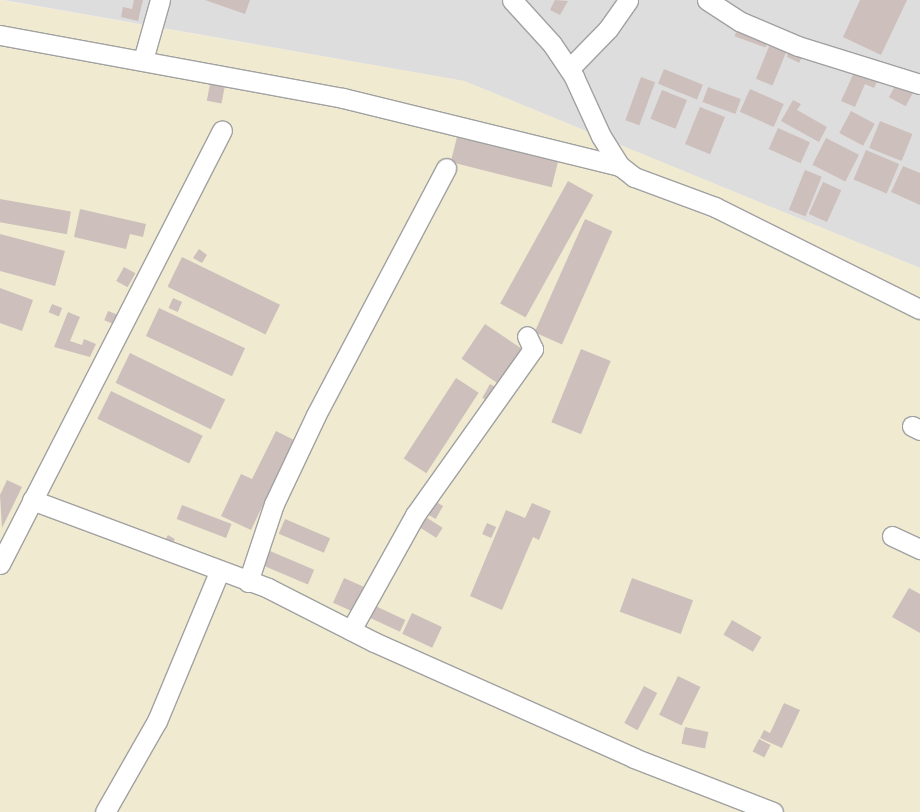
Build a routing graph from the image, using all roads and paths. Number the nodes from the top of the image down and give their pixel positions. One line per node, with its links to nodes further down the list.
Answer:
1 (160, 0): 6 (street)
2 (512, 0): 7 (street)
3 (628, 0): 7 (street)
4 (707, 0): 8 (street)
5 (0, 35): 6 (street)
6 (143, 60): 10 (street)
7 (568, 69): 10 (street)
8 (920, 84)
9 (222, 130): 14 (street)
10 (620, 166): 12 (street)
11 (446, 168): 19 (street)
12 (920, 309)
13 (527, 336): 20 (street)
14 (32, 500): 17 (street); 18 (street)
15 (892, 536): 16 (street)
16 (920, 549)
17 (0, 564)
18 (219, 572): 19 (street); 21 (street)
19 (248, 582): 20 (street)
20 (352, 630): 22 (street)
21 (105, 812)
22 (773, 812)

